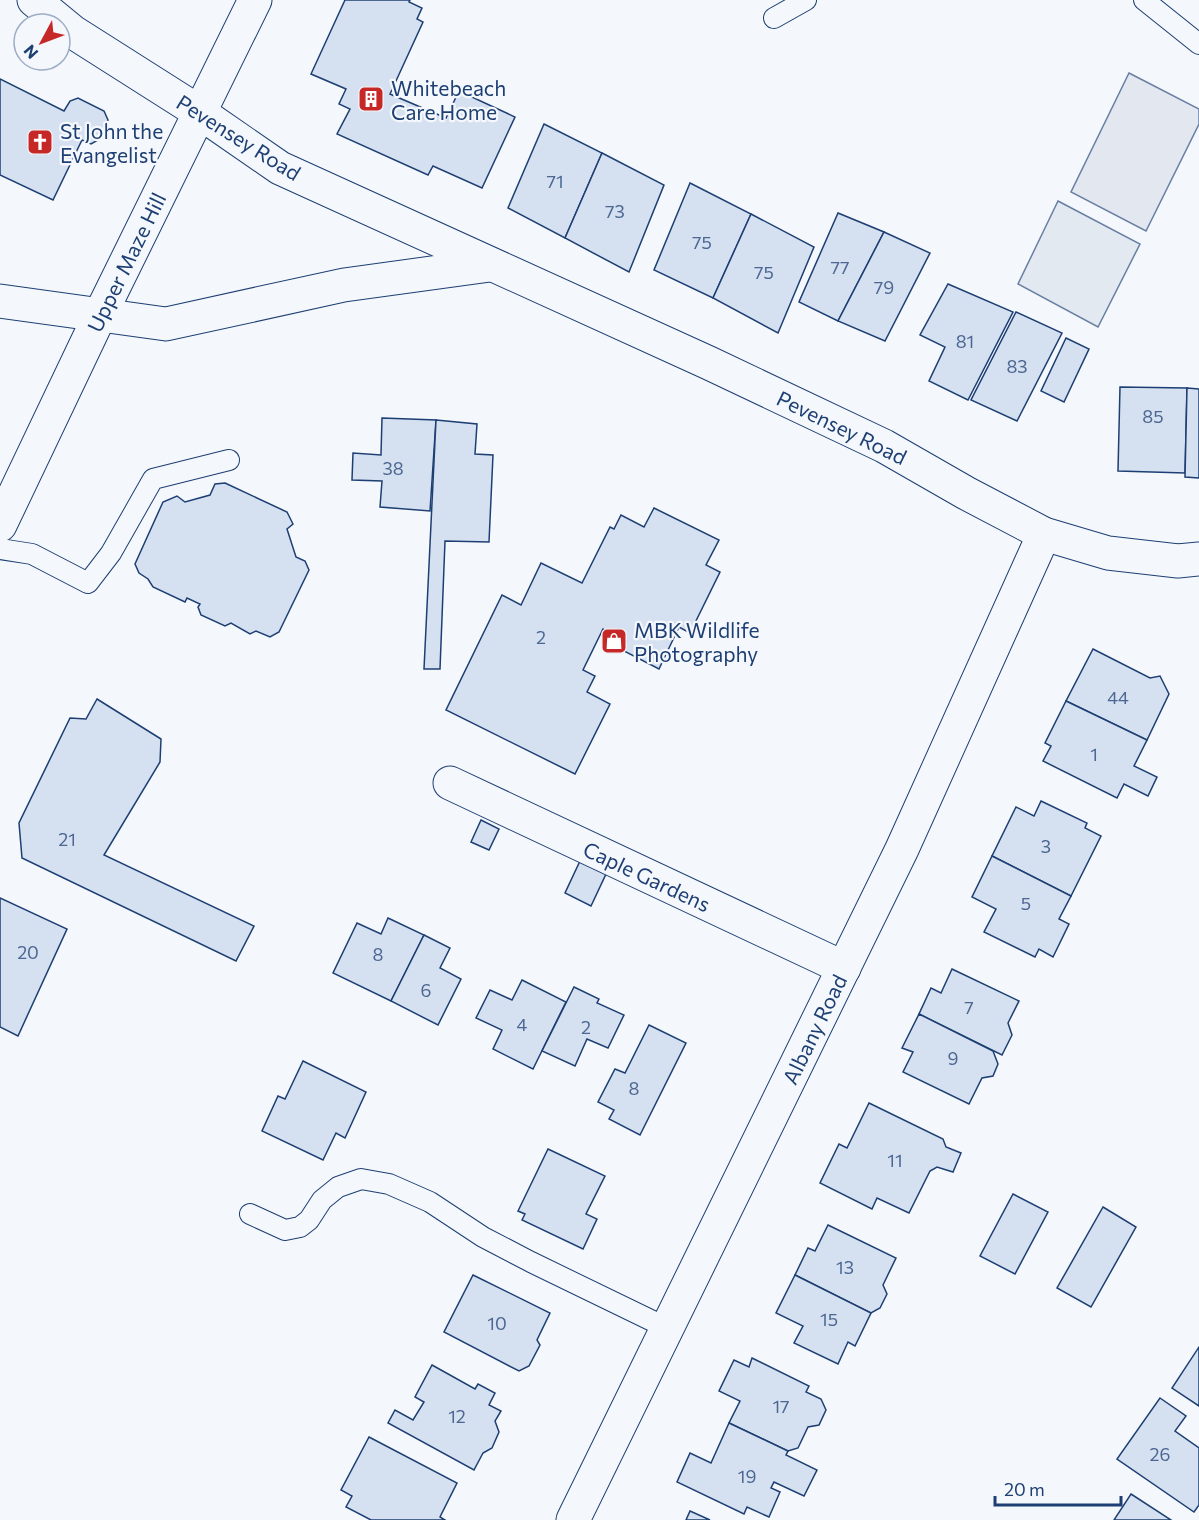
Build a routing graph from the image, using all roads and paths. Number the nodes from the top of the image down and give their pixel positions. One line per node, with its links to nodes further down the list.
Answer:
1 (34, 0): 7 (street, Pevensey Road)
2 (76, 0): 7 (street)
3 (255, 0): 9 (street, Upper Maze Hill)
4 (806, 0): 6 (lane)
5 (1144, 0): 8 (lane)
6 (774, 18)
7 (73, 32): 9 (street, Pevensey Road)
8 (1199, 44)
9 (199, 112): 10 (street, Pevensey Road); 12 (street, Upper Maze Hill)
10 (490, 265): 12 (street); 15 (street, Pevensey Road)
11 (0, 301): 12 (street)
12 (100, 315): 14 (street, Upper Maze Hill)
13 (229, 460): 16 (lane)
14 (0, 525)
15 (1044, 534): 17 (street, Pevensey Road); 19 (street, Albany Road)
16 (0, 549)
17 (1199, 559)
18 (450, 783): 19 (street, Caple Gardens)
19 (844, 968): 21 (street, Albany Road)
20 (250, 1214): 21 (lane)
21 (667, 1328): 22 (street, Albany Road)
22 (573, 1520)

